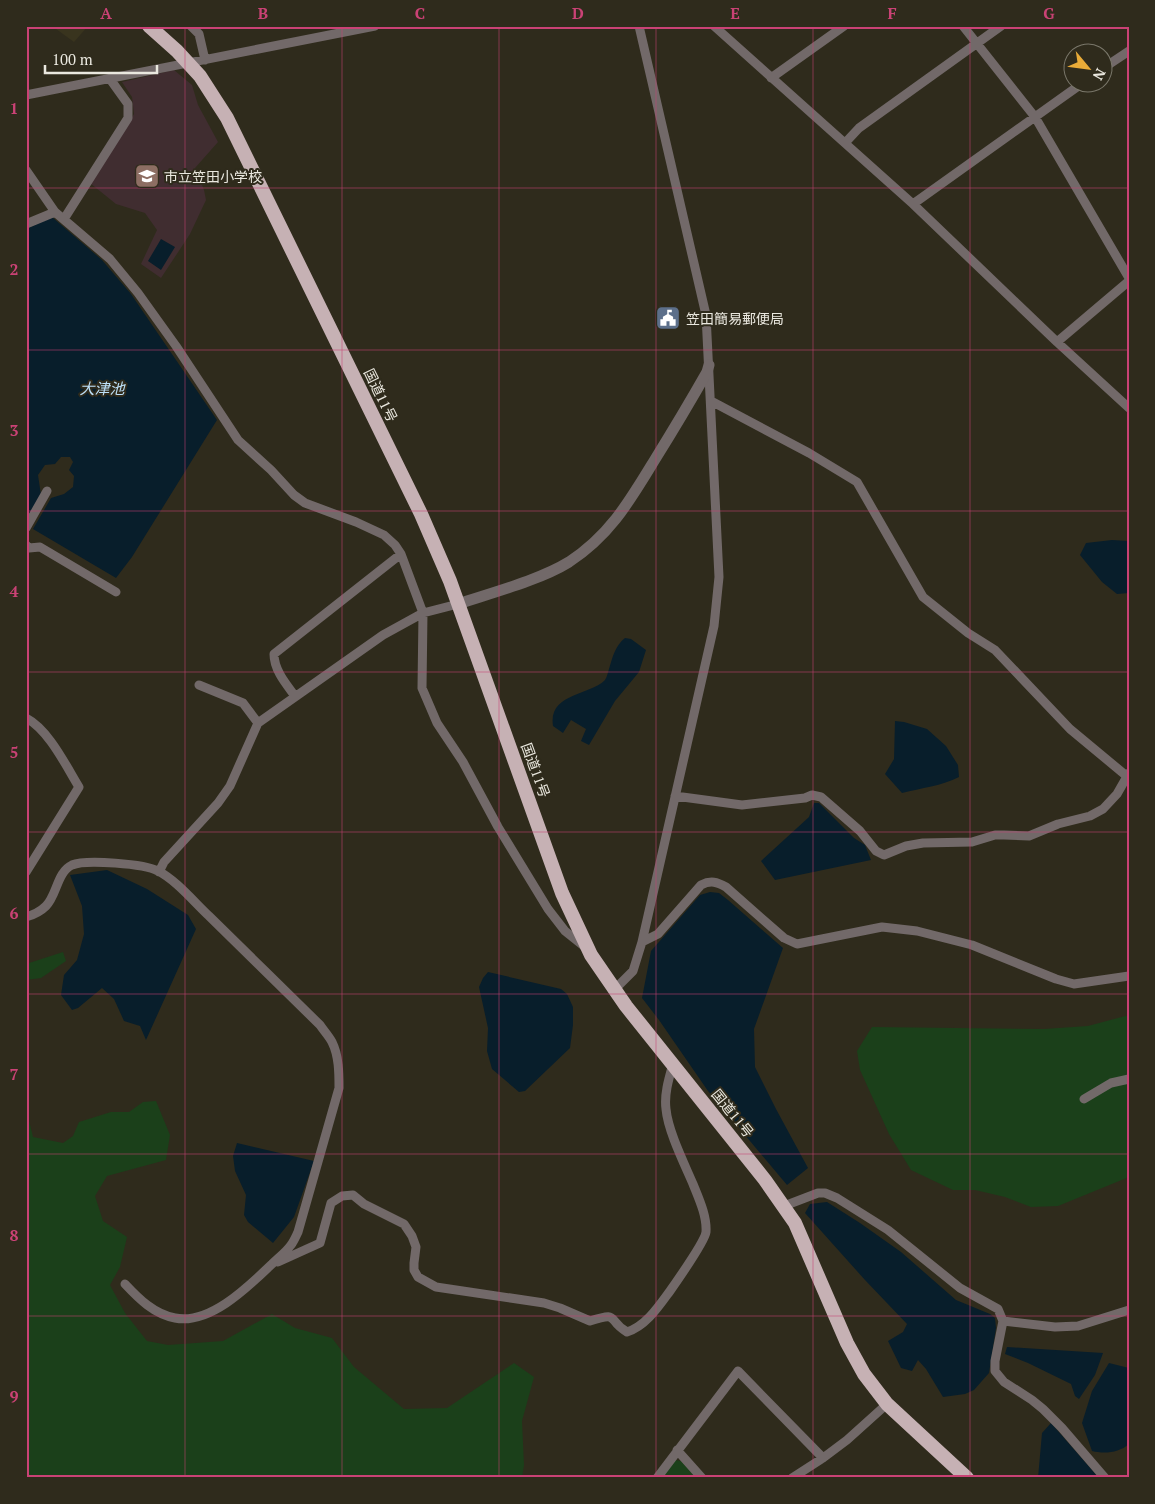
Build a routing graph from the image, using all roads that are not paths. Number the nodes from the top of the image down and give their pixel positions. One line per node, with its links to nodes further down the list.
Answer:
1 (149, 26): 13 (highway, 国道11号)
2 (192, 26): 11 (street)
3 (375, 26): 11 (street)
4 (639, 26): 27 (street)
5 (714, 26): 14 (street)
6 (844, 26): 14 (street)
7 (963, 26): 9 (street)
8 (1001, 26): 9 (street)
9 (976, 44): 18 (street); 19 (street)
10 (1129, 51): 12 (street)
11 (205, 60): 13 (street)
12 (1112, 62)
13 (189, 64): 15 (street); 35 (highway, 国道11号)
14 (771, 78): 19 (street)
15 (110, 79): 17 (street); 23 (street)
16 (1070, 92): 18 (street)
17 (26, 95)
18 (1035, 117): 21 (street); 25 (street)
19 (845, 143): 21 (street)
20 (26, 170): 22 (street)
21 (913, 204): 26 (street)
22 (55, 212): 23 (street); 24 (street)
23 (64, 219): 33 (street)
24 (26, 224)
25 (1129, 280): 26 (street)
26 (1057, 342): 29 (street)
27 (709, 364): 28 (street); 35 (street)
28 (711, 402): 41 (street); 42 (street)
29 (1129, 408)
30 (47, 491): 31 (street)
31 (27, 527)
32 (27, 548): 34 (street)
33 (401, 554): 36 (street); 38 (street)
34 (116, 592)
35 (458, 604): 36 (street); 48 (highway, 国道11号)
36 (423, 614): 38 (street); 48 (street)
37 (199, 685): 40 (street)
38 (294, 696): 40 (street)
39 (26, 718): 43 (street)
40 (258, 722): 45 (street)
41 (1128, 776): 42 (street)
42 (676, 796): 47 (street)
43 (29, 861): 44 (street)
44 (26, 872)
45 (159, 872): 46 (street); 55 (street)
46 (26, 917)
47 (642, 942): 49 (street); 50 (street)
48 (588, 949): 50 (highway, 国道11号)
49 (1129, 976)
50 (614, 990): 51 (highway, 国道11号)
51 (672, 1064): 54 (highway, 国道11号); 55 (street)
52 (1129, 1079): 53 (street)
53 (1084, 1099)
54 (784, 1206): 58 (street); 59 (highway, 国道11号)
55 (271, 1265): 56 (street)
56 (125, 1284)
57 (1129, 1310): 58 (street)
58 (1003, 1321): 66 (street)
59 (887, 1404): 61 (street); 65 (highway, 国道11号)
60 (677, 1450): 61 (street); 62 (street); 63 (street)
61 (823, 1458): 64 (street)
62 (657, 1478)
63 (702, 1478)
64 (792, 1478)
65 (967, 1478)
66 (1105, 1478)

